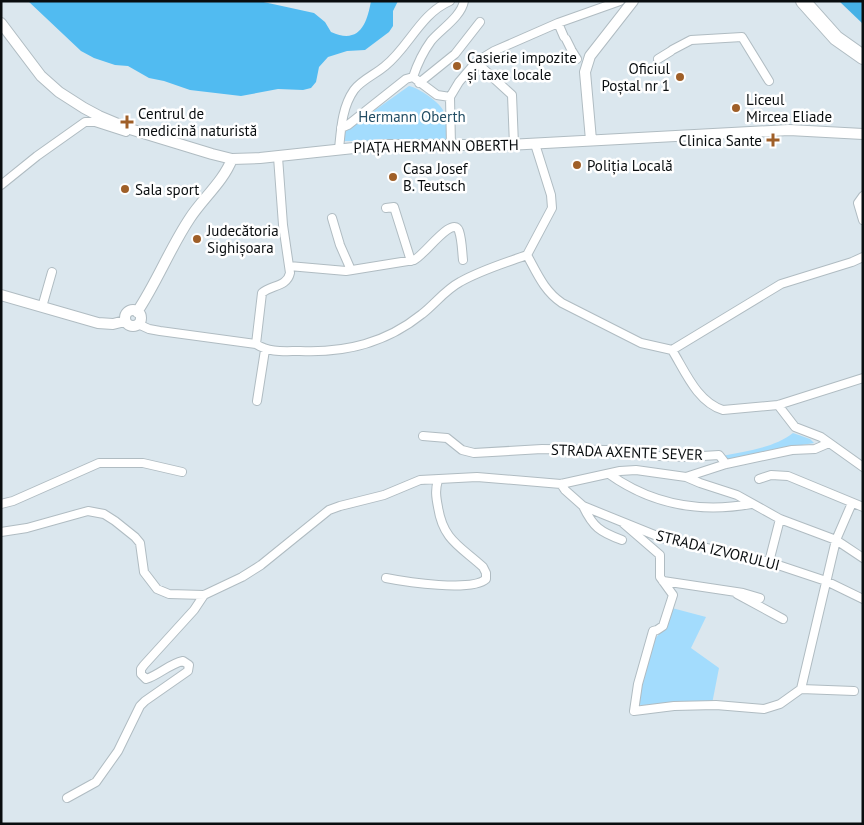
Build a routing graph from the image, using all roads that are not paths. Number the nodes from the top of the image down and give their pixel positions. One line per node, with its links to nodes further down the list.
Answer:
1 (450, 1): 16 (street)
2 (464, 1): 13 (street)
3 (620, 1): 8 (street)
4 (633, 1): 12 (main road)
5 (803, 1): 9 (highway)
6 (480, 22): 13 (street, PIAȚA HERMANN OBERTH)
7 (1, 23): 18 (main road, PIAȚA HERMANN OBERTH)
8 (558, 23): 11 (street); 12 (street)
9 (863, 57)
10 (658, 59): 14 (street)
11 (476, 62): 15 (street); 22 (street)
12 (580, 65): 19 (main road)
13 (416, 80): 15 (street); 16 (street, PIAȚA HERMANN OBERTH)
14 (769, 81)
15 (450, 97): 20 (street, PIAȚA HERMANN OBERTH)
16 (341, 128): 23 (street)
17 (863, 134): 19 (main road, PIAȚA HERMANN OBERTH)
18 (156, 137): 25 (main road, PIAȚA HERMANN OBERTH); 26 (street)
19 (591, 140): 21 (main road, PIAȚA HERMANN OBERTH)
20 (451, 141): 22 (main road, PIAȚA HERMANN OBERTH); 23 (main road, PIAȚA HERMANN OBERTH)
21 (535, 144): 22 (main road, PIAȚA HERMANN OBERTH); 31 (street)
22 (514, 145)
23 (339, 149): 24 (main road, PIAȚA HERMANN OBERTH)
24 (278, 157): 25 (main road, PIAȚA HERMANN OBERTH); 35 (street)
25 (232, 159): 40 (main road)
26 (1, 185)
27 (863, 196): 30 (street)
28 (386, 208): 34 (street)
29 (332, 218): 36 (street)
30 (863, 220)
31 (528, 254): 44 (street); 45 (street)
32 (863, 257): 45 (street)
33 (463, 260): 34 (street)
34 (411, 261): 36 (street)
35 (289, 266): 36 (street); 43 (street)
36 (351, 270)
37 (52, 272): 39 (street)
38 (1, 295): 39 (main road)
39 (42, 307): 41 (main road)
40 (137, 312): 41 (main road); 42 (main road)
41 (125, 321): 42 (main road)
42 (138, 324): 43 (street)
43 (256, 344): 44 (street)
44 (265, 350): 47 (street)
45 (672, 350): 48 (street)
46 (863, 378): 48 (street)
47 (258, 401)
48 (778, 405): 50 (street)
49 (423, 436): 51 (street, STRADA AXENTE SEVER)
50 (829, 443): 51 (street); 52 (street)
51 (726, 464): 55 (street)
52 (863, 467)
53 (182, 472): 60 (street)
54 (608, 474): 55 (street); 58 (street); 61 (street)
55 (686, 476): 61 (street)
56 (759, 479): 59 (street)
57 (438, 480): 58 (street); 71 (street); 75 (street)
58 (561, 484): 62 (street, STRADA IZVORULUI)
59 (852, 503): 63 (street); 68 (street)
60 (1, 504)
61 (751, 504): 64 (street)
62 (583, 506): 65 (street, STRADA IZVORULUI); 67 (street)
63 (863, 507)
64 (780, 519): 68 (street); 70 (street)
65 (623, 522): 70 (street, STRADA IZVORULUI); 72 (street)
66 (1, 532): 75 (street)
67 (622, 540)
68 (836, 540): 69 (street); 73 (street)
69 (863, 558)
70 (770, 562): 73 (street, STRADA IZVORULUI)
71 (386, 578)
72 (662, 580): 74 (street); 79 (street)
73 (826, 581): 77 (street, STRADA IZVORULUI); 79 (street)
74 (732, 592): 76 (street); 78 (street)
75 (204, 595): 81 (street)
76 (760, 598)
77 (863, 599)
78 (783, 619)
79 (801, 689): 80 (street)
80 (854, 691)
81 (67, 798)

